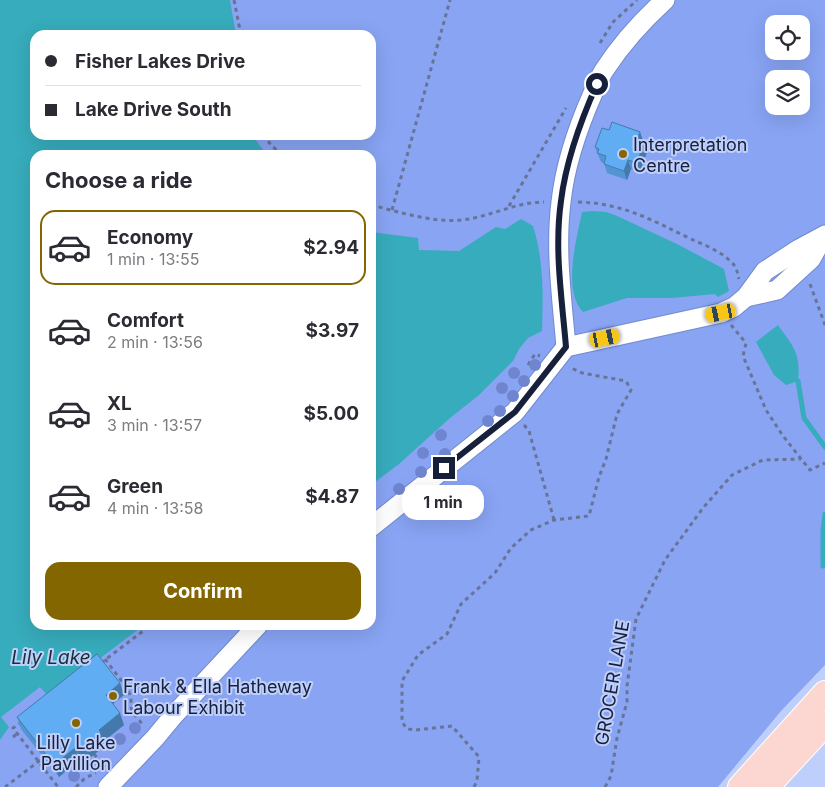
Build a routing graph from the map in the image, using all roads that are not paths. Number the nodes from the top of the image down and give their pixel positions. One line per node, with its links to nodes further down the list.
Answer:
1 (665, 0): 4 (street)
2 (824, 236): 3 (street); 3 (street)
3 (745, 299): 4 (street)
4 (566, 347): 5 (street)
5 (376, 523)
6 (253, 630): 9 (street)
7 (825, 693): 10 (main road)
8 (825, 724): 11 (main road)
9 (108, 787)
10 (740, 787)
11 (767, 787)

